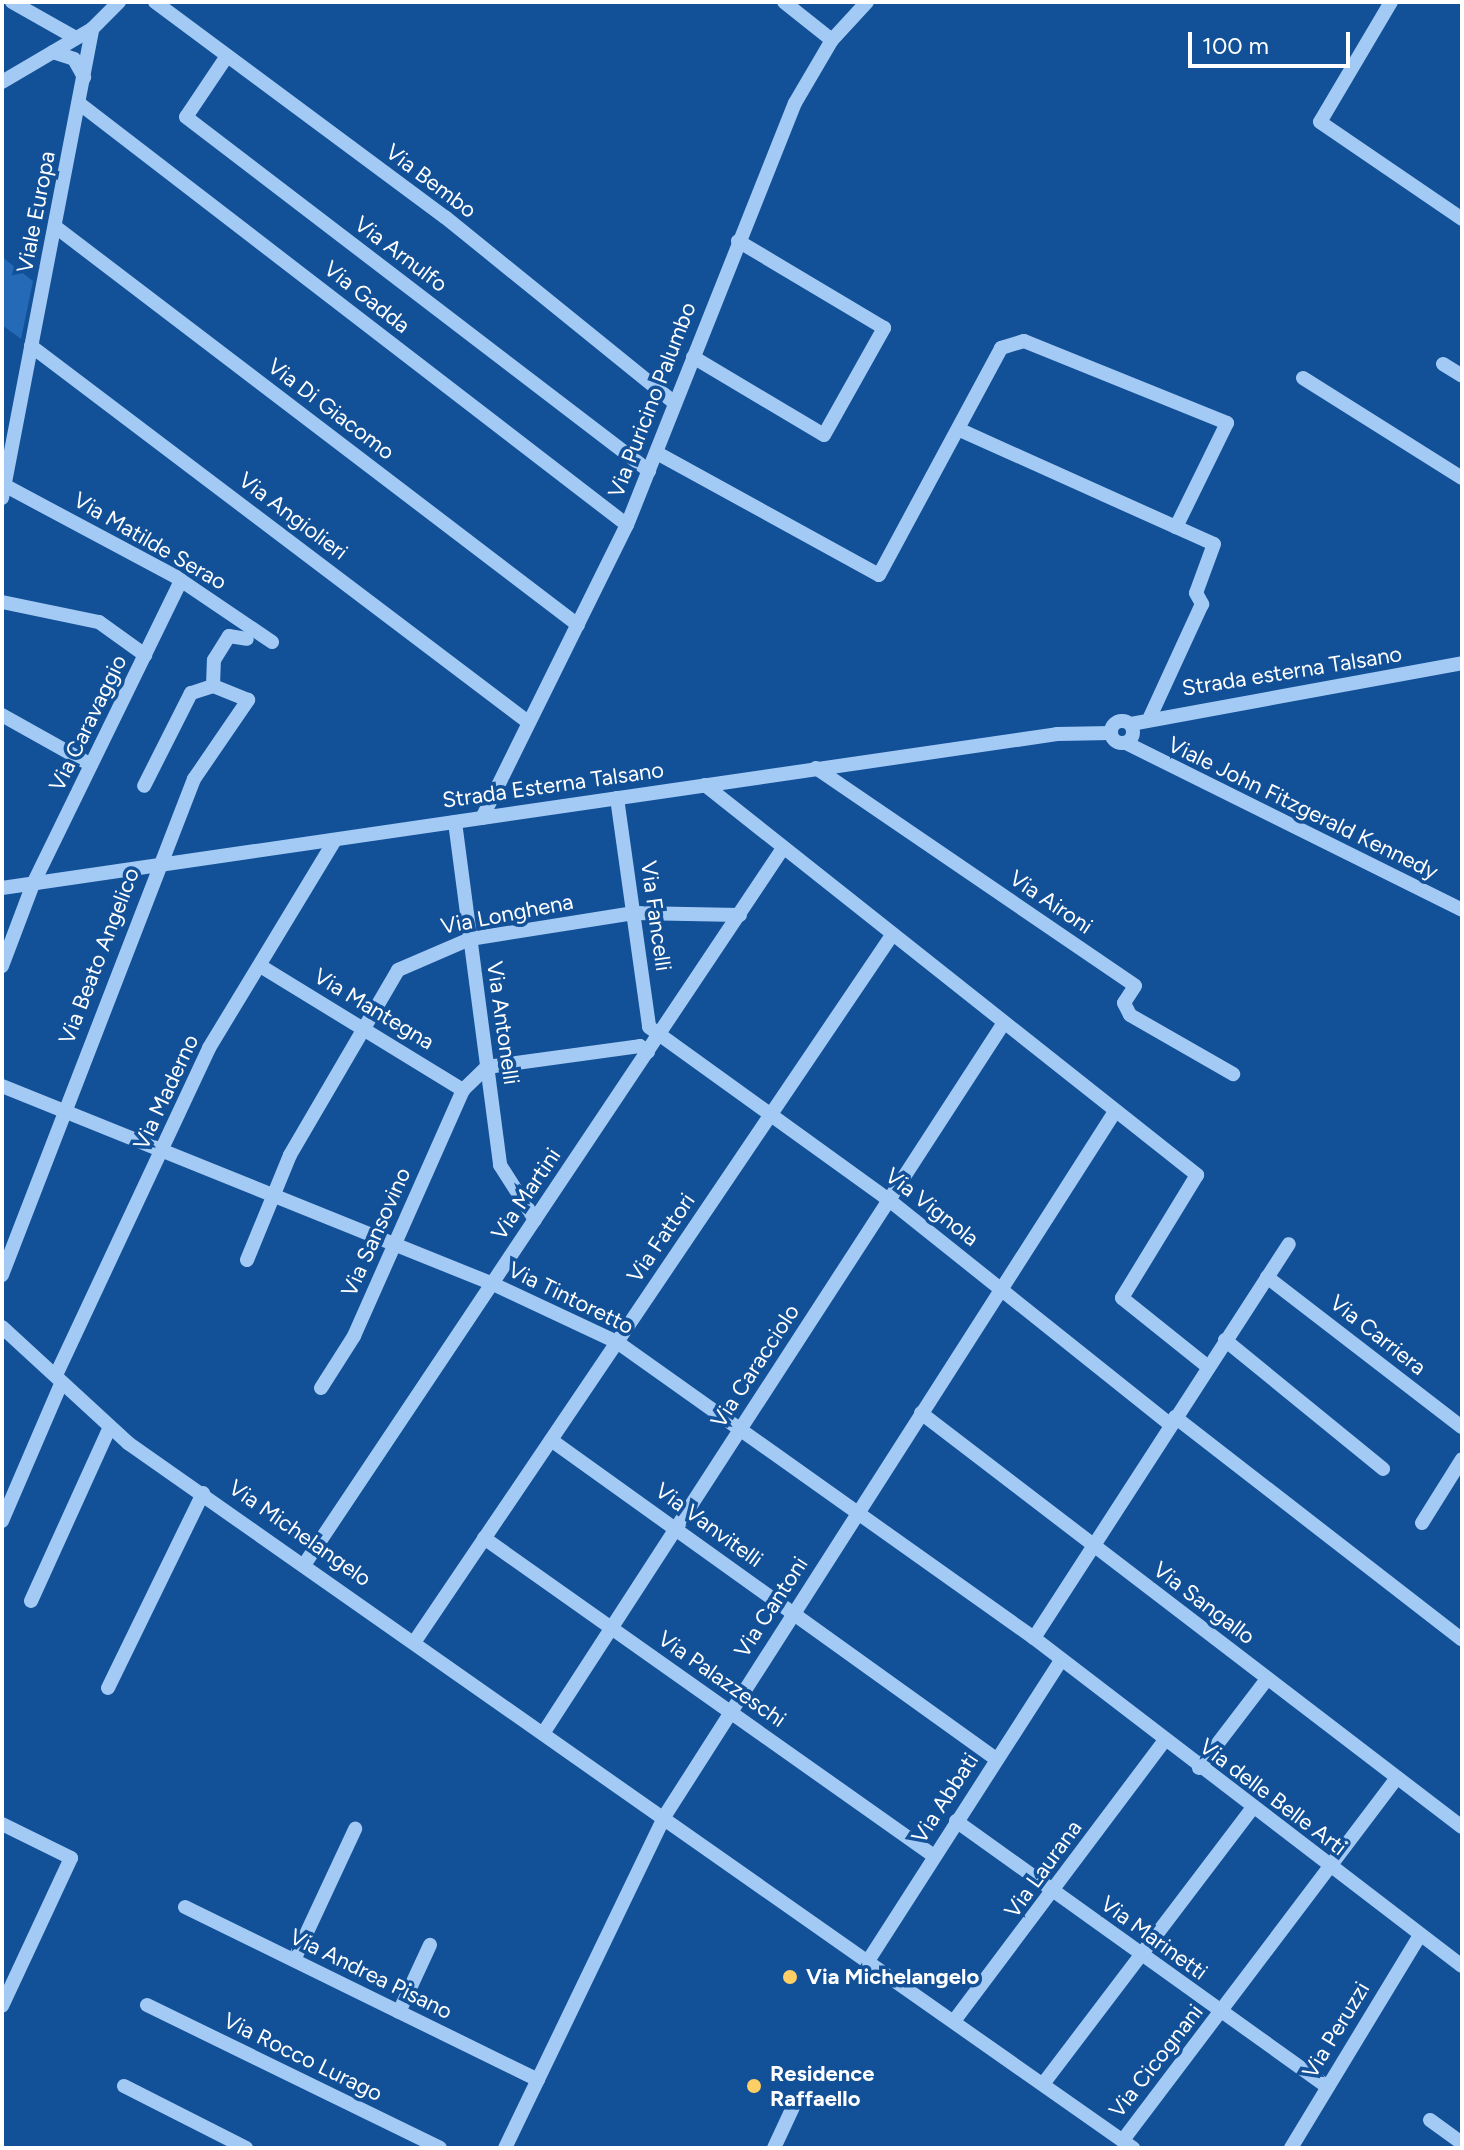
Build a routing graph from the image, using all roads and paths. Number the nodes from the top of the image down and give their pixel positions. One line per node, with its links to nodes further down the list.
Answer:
1 (12, 2): 8 (street)
2 (119, 2): 7 (street)
3 (155, 2): 11 (street, Via Bembo)
4 (784, 2): 9 (street)
5 (867, 2): 9 (street, Via Puricino Palumbo)
6 (1391, 2): 15 (street)
7 (92, 29): 8 (street); 12 (street, Viale Europa)
8 (76, 38): 10 (street)
9 (832, 40): 17 (street, Via Puricino Palumbo)
10 (53, 52): 12 (street); 13 (street)
11 (227, 56): 23 (street, Via Bembo); 26 (street, Via Arnulfo)
12 (84, 79): 14 (street, Viale Europa)
13 (2, 82)
14 (80, 104): 16 (street, Viale Europa); 29 (street, Via Gadda)
15 (1462, 219)
16 (57, 228): 18 (street, Viale Europa); 33 (street, Via Di Giacomo)
17 (738, 241): 19 (street, Via Puricino Palumbo); 19 (street)
18 (31, 346): 28 (street, Viale Europa); 41 (street, Via Angiolieri)
19 (693, 357): 23 (street, Via Puricino Palumbo)
20 (1443, 364): 21 (street)
21 (1462, 376)
22 (1303, 378): 27 (street)
23 (675, 403): 25 (street, Via Puricino Palumbo)
24 (960, 430): 25 (street); 30 (street); 30 (street)
25 (657, 453): 26 (street, Via Puricino Palumbo)
26 (649, 471): 29 (street, Via Puricino Palumbo)
27 (1462, 478)
28 (3, 489): 31 (street, Via Matilde Serao)
29 (627, 525): 33 (street, Via Puricino Palumbo)
30 (1176, 527): 40 (street)
31 (181, 580): 35 (street, Via Matilde Serao); 36 (street, Via Caravaggio)
32 (2, 602): 36 (street)
33 (578, 625): 41 (street, Via Puricino Palumbo)
34 (247, 639): 38 (street)
35 (272, 642)
36 (145, 655): 45 (street, Via Caravaggio)
37 (1462, 663): 40 (street, Strada esterna Talsano)
38 (213, 686): 48 (street); 54 (street, Via Beato Angelico)
39 (2, 715): 45 (street)
40 (1150, 717): 42 (street, Strada esterna Talsano)
41 (528, 722): 50 (street, Via Puricino Palumbo)
42 (1131, 724): 43 (street, Strada esterna Talsano); 44 (street)
43 (1111, 733): 44 (street, Viale John Fitzgerald Kennedy); 46 (street, Strada Esterna Talsano)
44 (1126, 743): 57 (street, Viale John Fitzgerald Kennedy)
45 (91, 765): 55 (street, Via Caravaggio)
46 (816, 768): 47 (street, Strada Esterna Talsano); 69 (street, Via Aironi)
47 (705, 785): 49 (street, Strada Esterna Talsano); 53 (street)
48 (144, 786)
49 (617, 798): 50 (street, Strada Esterna Talsano); 58 (street, Via Fancelli)
50 (482, 818): 51 (street, Strada Esterna Talsano)
51 (455, 822): 52 (street, Strada Esterna Talsano); 61 (street, Via Antonelli)
52 (335, 840): 54 (street, Strada Esterna Talsano); 63 (street, Via Maderno)
53 (781, 851): 59 (street, Via Martini); 60 (street)
54 (158, 866): 55 (street, Strada Esterna Talsano); 72 (street, Via Beato Angelico)
55 (33, 884): 56 (street, Strada Esterna Talsano); 62 (street, Via Caravaggio)
56 (2, 888)
57 (1462, 910)
58 (634, 913): 59 (street, Via Longhena); 61 (street, Via Longhena); 66 (street, Via Fancelli)
59 (740, 915): 66 (street, Via Martini)
60 (890, 938): 64 (street); 74 (street, Via Fattori)
61 (470, 939): 65 (street, Via Longhena); 68 (street, Via Antonelli)
62 (2, 966)
63 (262, 967): 65 (street, Via Mantegna); 75 (street, Via Maderno)
64 (1003, 1024): 73 (street); 77 (street, Via Caracciolo)
65 (363, 1028): 71 (street, Via Mantegna); 76 (street, Via Longhena)
66 (659, 1036): 67 (street, Via Martini); 74 (street, Via Vignola)
67 (648, 1052): 68 (street); 78 (street, Via Martini)
68 (487, 1067): 71 (street); 78 (street, Via Antonelli)
69 (1233, 1074)
70 (2, 1086): 72 (street, Via Tintoretto)
71 (463, 1090): 79 (street, Via Sansovino)
72 (63, 1111): 75 (street, Via Tintoretto); 82 (street, Via Beato Angelico)
73 (1114, 1113): 85 (street, Via Cantoni); 89 (street)
74 (770, 1116): 77 (street, Via Vignola); 88 (street, Via Fattori)
75 (162, 1150): 76 (street, Via Tintoretto); 90 (street, Via Maderno)
76 (274, 1193): 79 (street, Via Tintoretto); 81 (street, Via Longhena)
77 (889, 1200): 85 (street, Via Vignola); 96 (street, Via Caracciolo)
78 (535, 1220): 84 (street, Via Martini)
79 (395, 1244): 84 (street, Via Tintoretto); 91 (street, Via Sansovino)
80 (1289, 1244): 83 (street)
81 (247, 1260)
82 (2, 1275)
83 (1267, 1277): 87 (street); 95 (street, Via Carriera)
84 (493, 1284): 88 (street, Via Tintoretto); 108 (street, Via Martini)
85 (1001, 1288): 92 (street, Via Cantoni); 93 (street, Via Vignola)
86 (2, 1327): 90 (street, Via Michelangelo)
87 (1225, 1340): 89 (street); 99 (street)
88 (617, 1342): 96 (street, Via Tintoretto); 97 (street, Via Fattori)
89 (1208, 1367): 93 (street)
90 (59, 1378): 94 (street, Via Michelangelo); 100 (street, Via Maderno)
91 (321, 1388)
92 (921, 1413): 102 (street, Via Cantoni); 107 (street, Via Sangallo)
93 (1173, 1421): 107 (street); 113 (street, Via Vignola)
94 (110, 1427): 101 (street, Via Michelangelo); 109 (street)
95 (1462, 1427)
96 (741, 1428): 102 (street, Via Tintoretto); 105 (street, Via Caracciolo)
97 (551, 1440): 105 (street, Via Vanvitelli); 106 (street, Via Fattori)
98 (1462, 1459): 104 (street)
99 (1383, 1469)
100 (8, 1492): 103 (street, Via Maderno)
101 (203, 1493): 108 (street, Via Michelangelo); 117 (street)
102 (859, 1512): 110 (street, Via Cantoni); 112 (street, Via Tintoretto)
103 (2, 1521)
104 (1422, 1523)
105 (676, 1528): 110 (street, Via Vanvitelli); 111 (street, Via Caracciolo)
106 (484, 1538): 111 (street, Via Palazzeschi); 114 (street, Via Fattori)
107 (1092, 1546): 112 (street); 116 (street, Via Sangallo)
108 (306, 1562): 114 (street, Via Michelangelo)
109 (31, 1601)
110 (793, 1613): 118 (street, Via Cantoni); 121 (street, Via Vanvitelli)
111 (611, 1627): 118 (street, Via Palazzeschi); 119 (street, Via Caracciolo)
112 (1034, 1638): 115 (street, Via Tintoretto)
113 (1462, 1640)
114 (415, 1641): 119 (street, Via Michelangelo)
115 (1061, 1660): 120 (street, Via delle Belle Arti); 121 (street, Via Abbati)
116 (1267, 1679): 122 (street); 123 (street, Via Sangallo)
117 (108, 1688)
118 (731, 1712): 125 (street, Via Cantoni); 130 (street, Via Palazzeschi)
119 (544, 1732): 125 (street, Via Michelangelo)
120 (1164, 1741): 122 (street, Via delle Belle Arti); 132 (street, Via Laurana)
121 (996, 1759): 126 (street, Via Abbati)
122 (1199, 1768): 124 (street, Via delle Belle Arti)
123 (1397, 1778): 128 (street, Via Sangallo); 131 (street, Via Cicognani)
124 (1252, 1809): 131 (street, Via delle Belle Arti); 136 (street)
125 (664, 1817): 138 (street, Via Michelangelo); 145 (street, Via Cantoni)
126 (956, 1821): 130 (street, Via Abbati); 132 (street, Via Marinetti)
127 (2, 1824): 141 (street)
128 (1462, 1827)
129 (355, 1829): 137 (street)
130 (934, 1856): 138 (street, Via Abbati)
131 (1329, 1867): 134 (street, Via delle Belle Arti); 143 (street, Via Cicognani)
132 (1054, 1892): 136 (street, Via Marinetti); 144 (street, Via Laurana)
133 (185, 1907): 137 (street, Via Andrea Pisano)
134 (1420, 1935): 139 (street, Via delle Belle Arti); 148 (street, Via Peruzzi)
135 (430, 1945): 142 (street)
136 (1140, 1955): 143 (street, Via Marinetti); 146 (street)
137 (294, 1960): 142 (street, Via Andrea Pisano)
138 (868, 1961): 144 (street, Via Michelangelo)
139 (1462, 1966)
140 (147, 2005): 154 (street, Via Rocco Lurago)
141 (2, 2006)
142 (399, 2012): 145 (street, Via Andrea Pisano)
143 (1220, 2014): 148 (street, Via Marinetti); 152 (street, Via Cicognani)
144 (954, 2021): 146 (street, Via Michelangelo)
145 (538, 2080): 155 (street, Via Cantoni)
146 (1043, 2084): 152 (street, Via Michelangelo)
147 (124, 2086): 153 (street)
148 (1328, 2087): 157 (street, Via Peruzzi)
149 (793, 2107): 156 (street)
150 (1430, 2120): 151 (street)
151 (1462, 2143)
152 (1128, 2144)
153 (246, 2148)
154 (440, 2148)
155 (505, 2148)
156 (774, 2148)
157 (1291, 2148)

